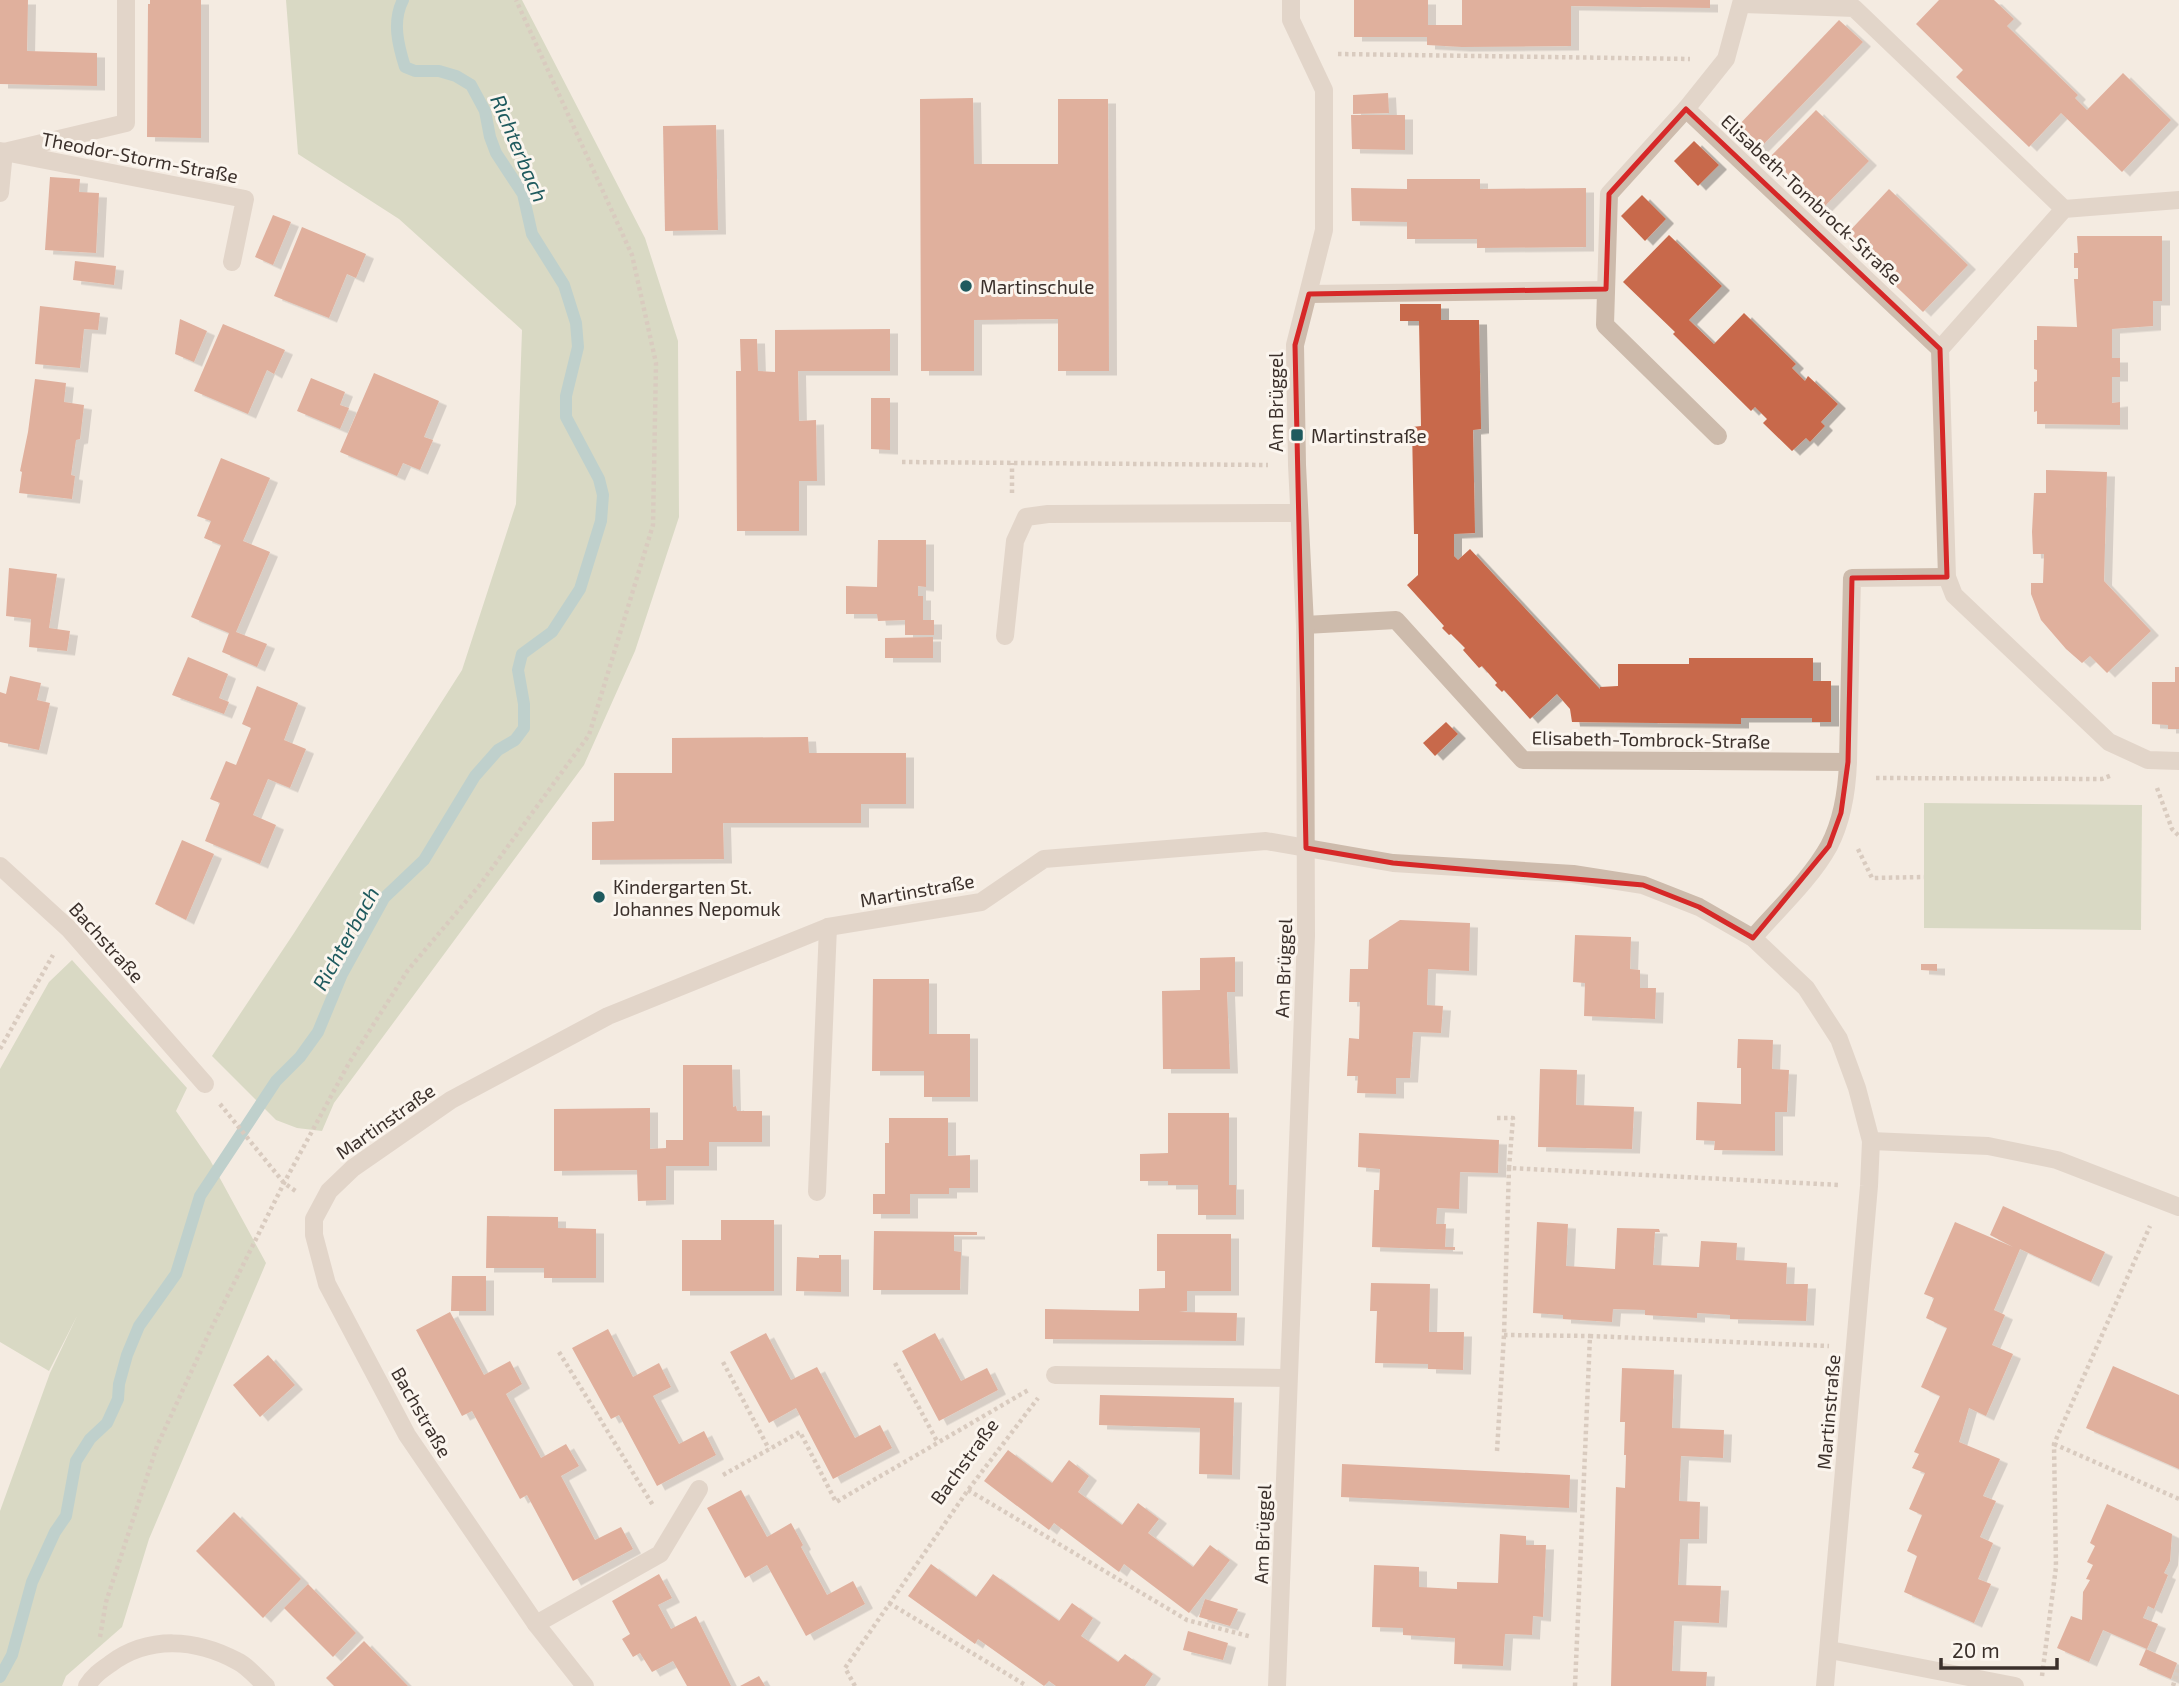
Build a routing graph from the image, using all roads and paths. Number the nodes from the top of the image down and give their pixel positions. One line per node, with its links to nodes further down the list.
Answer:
1 (126, 0): 8 (street)
2 (516, 0): 40 (path)
3 (1291, 0): 5 (street, Am Brüggel)
4 (1742, 2): 6 (street); 11 (street)
5 (1307, 53): 6 (path); 14 (street, Am Brüggel)
6 (1726, 59): 7 (street)
7 (1686, 109): 13 (street); 15 (street, Elisabeth-Tombrock-Straße)
8 (2, 151): 9 (street); 12 (street, Theodor-Storm-Straße)
9 (0, 193)
10 (2179, 200): 11 (street)
11 (2064, 209): 15 (street)
12 (232, 262)
13 (1606, 290): 14 (street); 16 (street)
14 (1310, 294): 18 (street, Am Brüggel)
15 (1940, 349): 20 (street)
16 (1718, 436)
17 (902, 462): 18 (path)
18 (1297, 465): 19 (street, Am Brüggel)
19 (1299, 513): 21 (street, Am Brüggel); 22 (street)
20 (1947, 577): 23 (street); 25 (street)
21 (1305, 625): 25 (street, Elisabeth-Tombrock-Straße); 28 (street, Am Brüggel)
22 (1005, 636)
23 (2148, 760): 24 (street); 25 (path); 27 (path)
24 (2179, 761)
25 (1848, 770): 26 (street)
26 (1841, 813): 30 (path); 33 (street)
27 (2179, 836)
28 (1306, 848): 31 (street, Martinstraße); 33 (street, Martinstraße); 53 (street, Am Brüggel)
29 (0, 866): 32 (street, Bachstraße)
30 (1924, 877)
31 (828, 927): 42 (street); 44 (street, Martinstraße)
32 (69, 929): 34 (path); 35 (street, Bachstraße)
33 (1753, 938): 38 (street, Martinstraße)
34 (0, 1049)
35 (205, 1084)
36 (1497, 1118): 39 (path)
37 (234, 1122): 40 (path)
38 (1871, 1141): 41 (street, Martinstraße); 43 (street)
39 (1509, 1168): 41 (path); 46 (path)
40 (284, 1183): 67 (path)
41 (1869, 1186): 48 (street, Martinstraße)
42 (817, 1192)
43 (2161, 1199): 45 (street); 55 (path)
44 (319, 1205): 63 (street, Bachstraße)
45 (2179, 1207)
46 (1504, 1335): 47 (path); 57 (path)
47 (1590, 1336): 48 (path); 73 (path)
48 (1854, 1348): 65 (street, Martinstraße)
49 (559, 1352): 61 (path)
50 (723, 1362): 56 (path)
51 (895, 1363): 54 (path, Bachstraße)
52 (1055, 1375): 53 (street); 54 (path, Bachstraße); 59 (path, Bachstraße)
53 (1288, 1378): 64 (street, Am Brüggel)
54 (938, 1443): 56 (path, Bachstraße)
55 (2054, 1444): 60 (path); 76 (path)
56 (769, 1449): 58 (path, Bachstraße)
57 (1497, 1451)
58 (699, 1489): 61 (street)
59 (968, 1490): 62 (path, Bachstraße); 64 (path)
60 (2179, 1499)
61 (671, 1535): 63 (street)
62 (889, 1603): 70 (path, Bachstraße); 71 (path)
63 (536, 1624): 69 (street, Bachstraße)
64 (1280, 1645): 72 (street, Am Brüggel)
65 (1830, 1650): 74 (street, Martinstraße); 75 (street)
66 (2179, 1666): 77 (path)
67 (90, 1681): 68 (street)
68 (265, 1686)
69 (584, 1686)
70 (855, 1686)
71 (1027, 1686)
72 (1277, 1686)
73 (1575, 1686)
74 (1825, 1686)
75 (2015, 1686)
76 (2041, 1686)
77 (2173, 1686)

